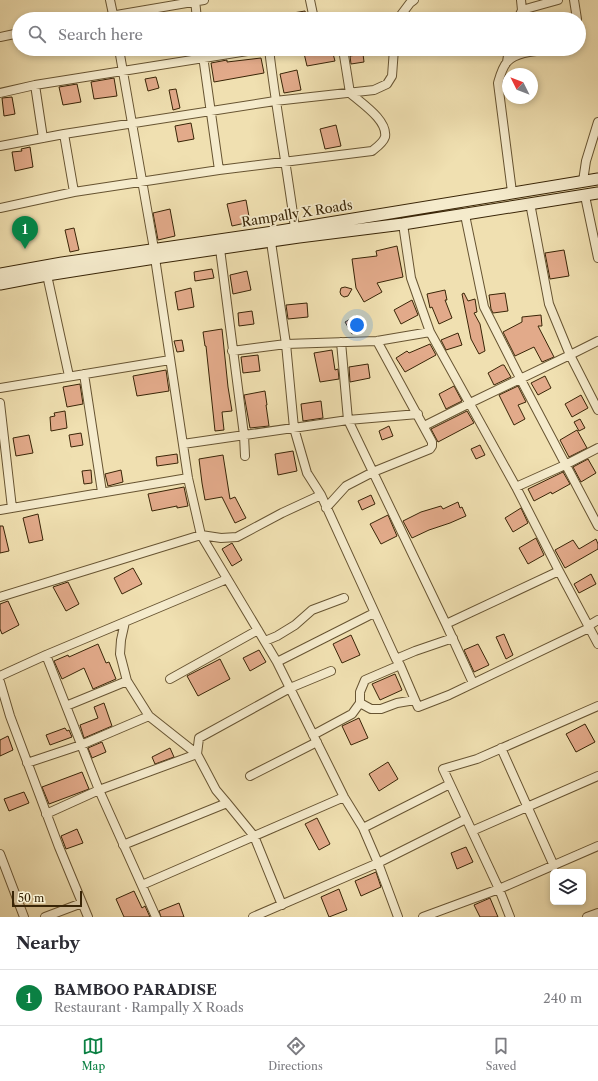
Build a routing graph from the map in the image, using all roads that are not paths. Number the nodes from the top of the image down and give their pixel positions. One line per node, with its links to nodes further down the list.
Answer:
1 (110, 0): 10 (street)
2 (204, 0): 8 (street)
3 (310, 0): 13 (street)
4 (414, 0): 14 (street)
5 (520, 0): 9 (street)
6 (558, 0): 9 (street)
7 (574, 0): 15 (street)
8 (195, 1): 11 (street); 12 (street)
9 (522, 10)
10 (113, 12)
11 (139, 12)
12 (196, 12)
13 (313, 12)
14 (403, 12)
15 (576, 12)
16 (12, 34): 17 (street)
17 (0, 37)
18 (121, 56): 27 (street)
19 (216, 56): 25 (street)
20 (270, 56): 31 (street)
21 (344, 56): 30 (street)
22 (393, 56): 30 (street)
23 (508, 56): 26 (street)
24 (517, 56): 26 (street)
25 (203, 58): 27 (street); 32 (street)
26 (507, 62): 44 (street)
27 (124, 72): 28 (street); 34 (street)
28 (35, 85): 29 (street); 36 (street)
29 (0, 93)
30 (350, 93): 31 (street); 38 (street)
31 (275, 101): 32 (street); 38 (street)
32 (210, 112): 34 (street); 39 (street)
33 (598, 122): 41 (street)
34 (132, 124): 35 (street); 42 (street)
35 (64, 134): 36 (street); 43 (street)
36 (43, 138): 37 (street)
37 (0, 146)
38 (286, 162): 39 (street); 53 (street)
39 (219, 170): 42 (street)
40 (598, 178): 41 (main road, Rampally X Roads)
41 (582, 181): 44 (main road, Rampally X Roads)
42 (142, 182): 43 (street); 56 (street)
43 (74, 192): 49 (street)
44 (512, 192): 46 (main road, Rampally X Roads)
45 (598, 194): 47 (main road)
46 (493, 195): 50 (main road); 53 (main road, Rampally X Roads)
47 (584, 196): 48 (main road); 57 (street)
48 (530, 204): 50 (main road); 67 (street)
49 (0, 208)
50 (494, 210): 51 (main road)
51 (465, 215): 52 (main road); 71 (street)
52 (403, 224): 54 (main road); 61 (street)
53 (295, 228): 56 (main road, Rampally X Roads)
54 (271, 242): 55 (main road); 65 (street)
55 (220, 249): 56 (main road); 66 (street)
56 (154, 254): 58 (main road, Rampally X Roads); 59 (main road); 68 (street)
57 (598, 258)
58 (0, 274)
59 (47, 275): 60 (main road); 70 (street)
60 (0, 284)
61 (430, 332): 62 (street); 74 (street)
62 (377, 341): 64 (street); 76 (street)
63 (598, 341): 67 (street)
64 (341, 342): 65 (street); 77 (street)
65 (286, 344): 66 (street); 79 (street)
66 (232, 350): 80 (street)
67 (570, 355): 71 (street); 75 (street)
68 (170, 360): 69 (street); 81 (street)
69 (84, 374): 70 (street); 88 (street)
70 (69, 376): 72 (street)
71 (520, 378): 74 (street); 84 (street)
72 (0, 388)
73 (0, 402): 90 (street)
74 (470, 403): 78 (street); 87 (street)
75 (598, 410)
76 (418, 414): 77 (street); 78 (street)
77 (348, 420): 79 (street); 85 (street)
78 (424, 426): 85 (street)
79 (294, 428): 80 (street); 89 (street)
80 (244, 435): 81 (street); 83 (street)
81 (183, 444): 86 (street)
82 (598, 448): 84 (street)
83 (245, 456)
84 (565, 465): 87 (street); 93 (street)
85 (373, 472): 91 (street); 102 (street)
86 (188, 478): 88 (street); 94 (street)
87 (516, 487): 95 (street)
88 (102, 492): 90 (street)
89 (321, 495): 91 (street); 94 (street)
90 (12, 508): 92 (street)
91 (326, 508): 99 (street)
92 (0, 510)
93 (598, 526)
94 (200, 535): 96 (street); 97 (street)
95 (559, 571): 102 (street); 103 (street)
96 (227, 579): 101 (street); 104 (street)
97 (0, 597)
98 (344, 598): 106 (street)
99 (374, 613): 109 (street); 110 (street)
100 (598, 620): 103 (street)
101 (125, 622): 108 (street); 115 (street)
102 (446, 624): 105 (street)
103 (589, 627): 107 (street); 116 (street)
104 (258, 630): 106 (street); 113 (street)
105 (453, 638): 110 (street); 116 (street)
106 (265, 641): 109 (street)
107 (598, 644)
108 (46, 655): 112 (street); 120 (street)
109 (277, 662): 117 (street)
110 (398, 662): 118 (street); 119 (street)
111 (331, 671): 117 (street)
112 (0, 676)
113 (170, 679)
114 (0, 682): 127 (street)
115 (127, 682): 120 (street); 122 (street)
116 (473, 684): 118 (street)
117 (290, 688): 123 (street); 126 (street)
118 (415, 700): 119 (street)
119 (360, 703): 123 (street)
120 (66, 706): 124 (street)
121 (598, 706): 125 (street)
122 (149, 716): 124 (street); 126 (street)
123 (315, 738): 128 (street); 132 (street)
124 (81, 745): 127 (street); 131 (street)
125 (501, 748): 130 (street); 134 (street)
126 (197, 754): 131 (street); 133 (street)
127 (27, 763): 135 (street)
128 (250, 776)
129 (598, 776): 134 (street)
130 (450, 784): 136 (street); 137 (street)
131 (99, 790): 135 (street); 140 (street)
132 (344, 797): 137 (street); 139 (street)
133 (227, 803): 139 (street); 140 (street)
134 (527, 807): 138 (street); 144 (street)
135 (46, 814): 147 (street)
136 (466, 819): 138 (street); 143 (street)
137 (363, 828): 143 (street)
138 (472, 831): 146 (street)
139 (254, 836): 145 (street); 148 (street)
140 (123, 845): 145 (street)
141 (598, 846): 144 (street)
142 (0, 854): 150 (street)
143 (378, 863): 148 (street); 155 (street)
144 (554, 866): 146 (street)
145 (142, 885): 153 (street)
146 (499, 889): 156 (street); 157 (street)
147 (82, 903): 151 (street); 152 (street)
148 (282, 905): 154 (street)
149 (598, 913): 158 (street)
150 (24, 917)
151 (45, 917)
152 (88, 917)
153 (156, 917)
154 (253, 917)
155 (398, 917)
156 (423, 917)
157 (510, 917)
158 (587, 917)

